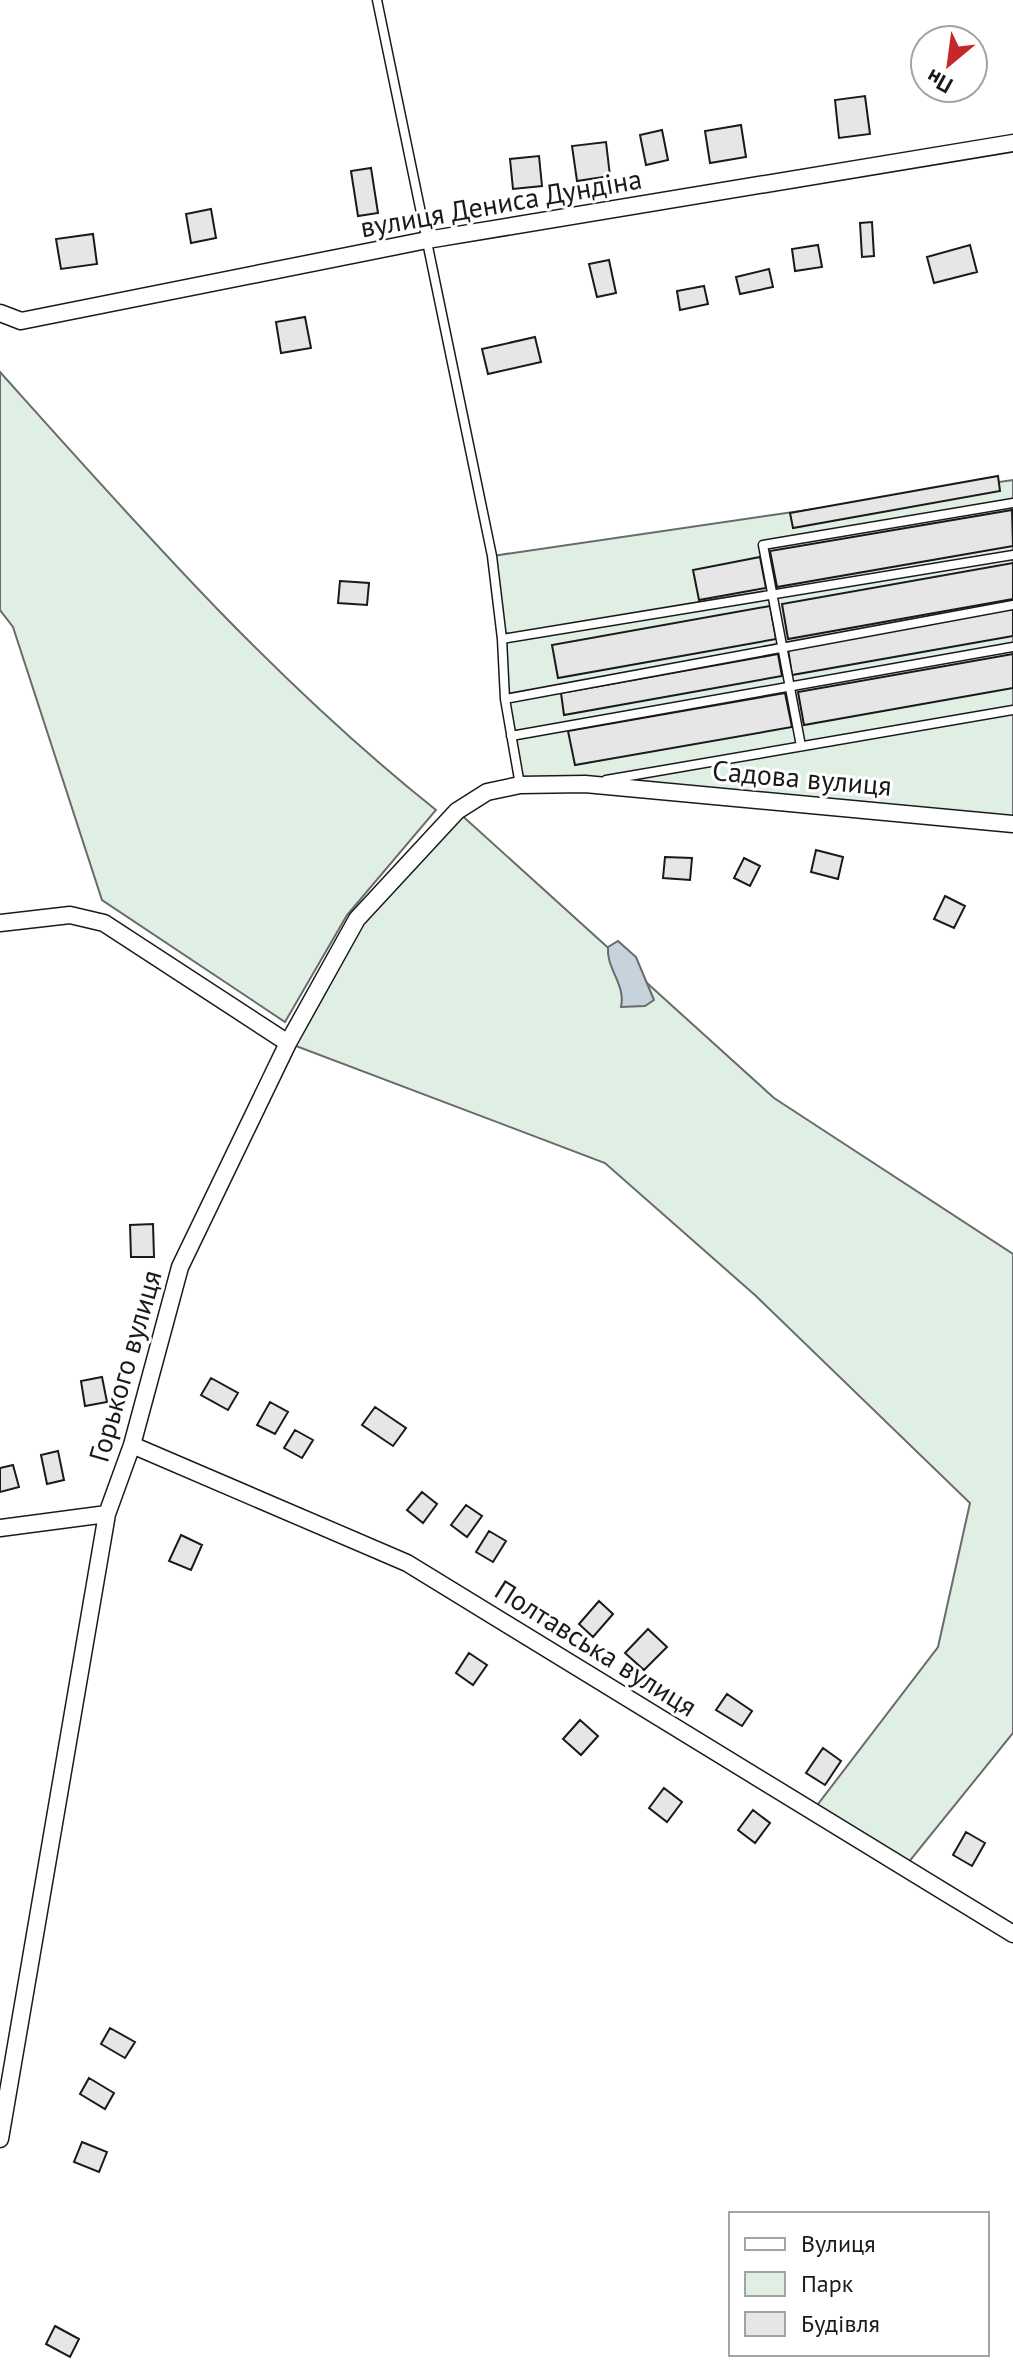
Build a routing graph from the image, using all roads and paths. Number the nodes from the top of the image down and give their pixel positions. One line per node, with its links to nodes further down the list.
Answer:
1 (377, 0): 3 (lane)
2 (1013, 143): 3 (street, вулиця Дениса Дундіна)
3 (427, 240): 4 (street, вулиця Дениса Дундіна); 9 (lane)
4 (0, 313)
5 (1013, 503): 7 (lane)
6 (1013, 555): 7 (lane)
7 (775, 597): 9 (lane); 11 (lane)
8 (1013, 605): 11 (lane)
9 (502, 639): 13 (lane)
10 (1013, 647): 12 (lane)
11 (783, 649): 12 (lane); 13 (lane)
12 (788, 687): 15 (lane); 16 (lane)
13 (505, 699): 15 (lane)
14 (1013, 710): 16 (lane)
15 (511, 736): 18 (lane)
16 (801, 746): 17 (lane)
17 (585, 784): 18 (street, Горького вулиця); 19 (street, Садова вулиця)
18 (520, 785): 21 (street, Горького вулиця)
19 (1013, 824)
20 (0, 923): 21 (street)
21 (288, 1043): 22 (street, Горького вулиця)
22 (132, 1445): 23 (street, Горького вулиця); 25 (street, Полтавська вулиця)
23 (107, 1514): 24 (street); 26 (street, Горького вулиця)
24 (0, 1528)
25 (1013, 1934)
26 (0, 2139)

